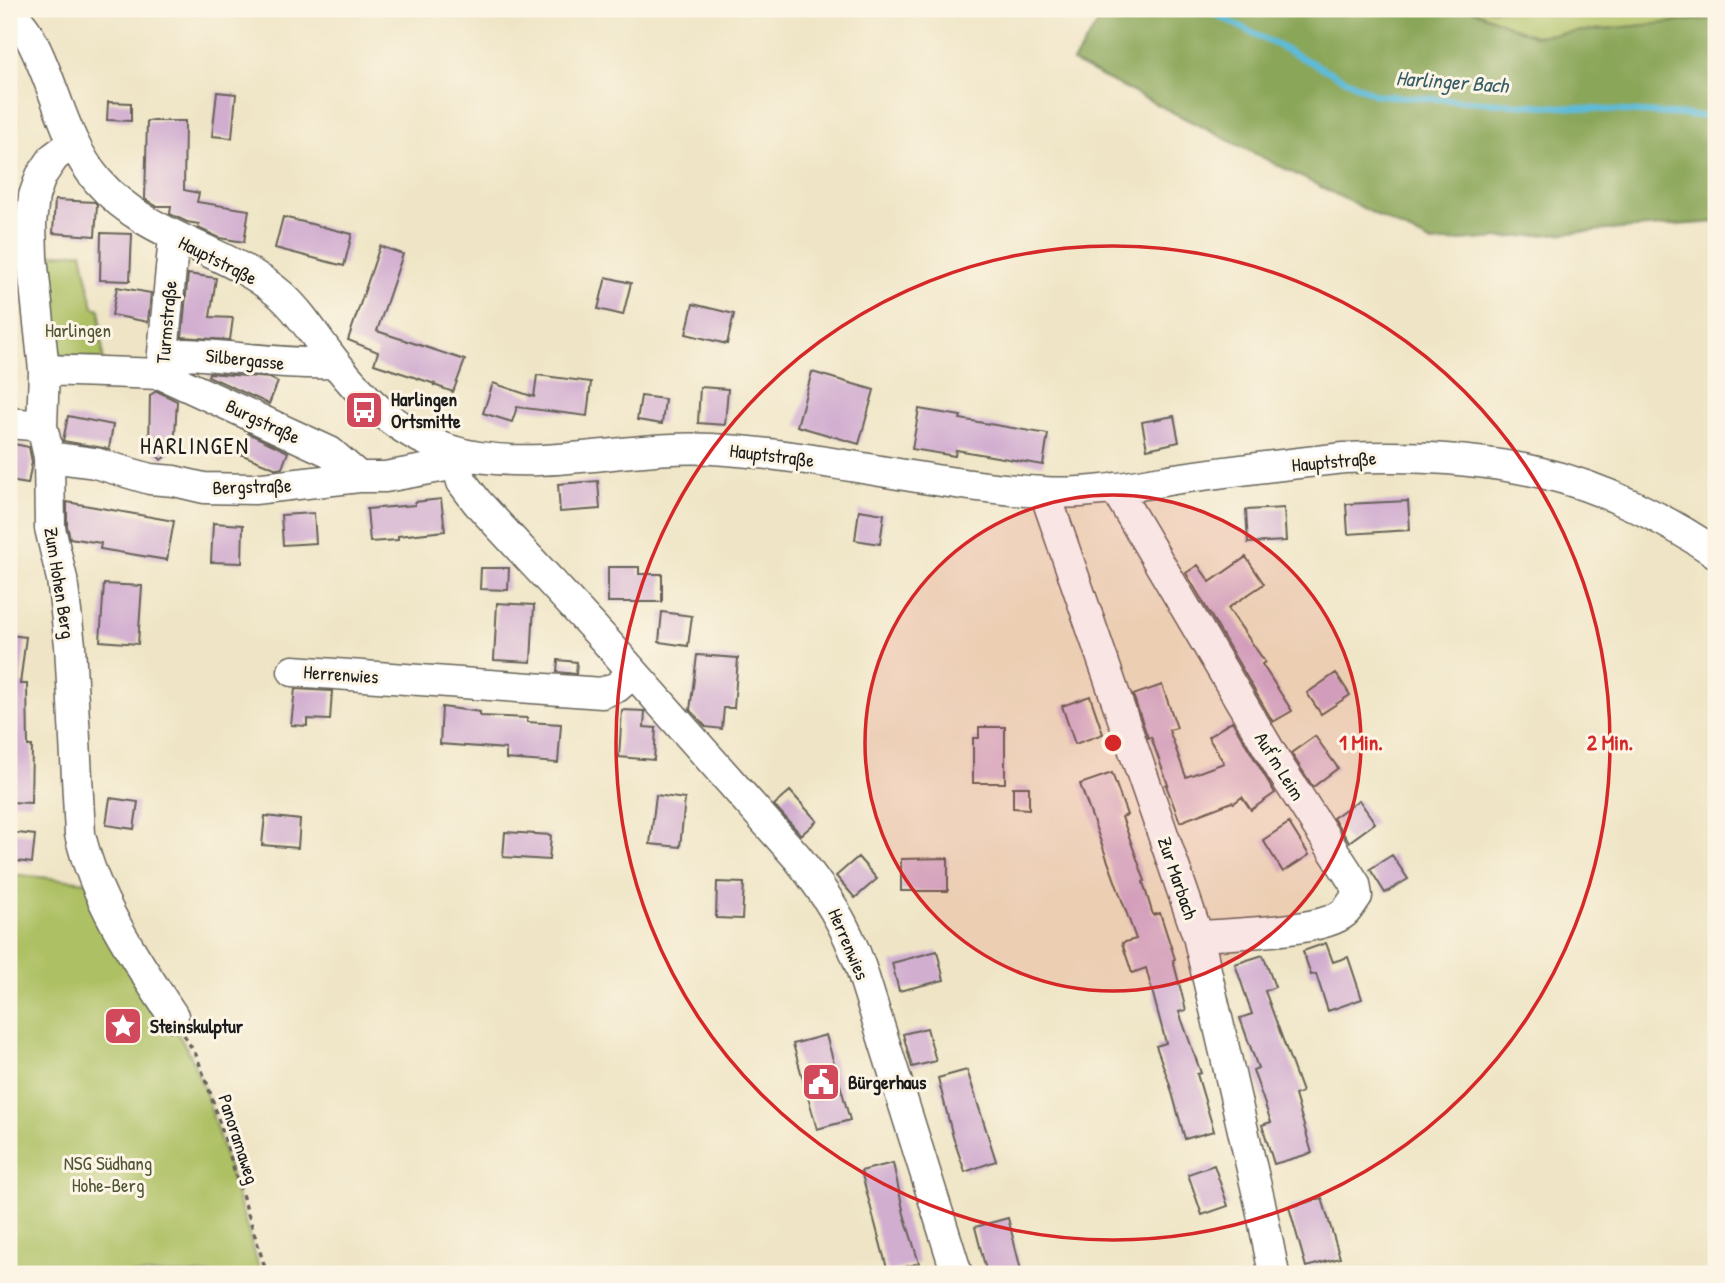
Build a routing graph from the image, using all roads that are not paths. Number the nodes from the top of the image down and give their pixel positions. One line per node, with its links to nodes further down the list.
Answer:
1 (9, 10): 2 (street, Hauptstraße)
2 (73, 143): 3 (street, Hauptstraße); 5 (street, Zum Hohen Berg)
3 (174, 237): 4 (street, Hauptstraße); 6 (street, Turmstraße)
4 (336, 363): 6 (street, Silbergasse); 10 (street, Hauptstraße)
5 (44, 370): 6 (street, Turmstraße); 8 (street, Zum Hohen Berg)
6 (161, 374): 11 (street, Burgstraße)
7 (9, 424): 8 (street)
8 (42, 425): 9 (street, Zum Hohen Berg)
9 (49, 457): 11 (street, Bergstraße); 18 (street, Zum Hohen Berg)
10 (455, 458): 11 (street, Bergstraße); 13 (street, Hauptstraße); 16 (street, Herrenwies)
11 (359, 477)
12 (1115, 488): 13 (street, Hauptstraße); 14 (street, Hauptstraße); 17 (street, Auf'm Leim)
13 (1045, 493): 17 (street, Zur Marbach)
14 (1716, 553)
15 (293, 671): 16 (street, Herrenwies)
16 (633, 673): 19 (street, Herrenwies)
17 (1198, 936): 20 (street, Zur Marbach)
18 (173, 1016)
19 (957, 1274)
20 (1273, 1274)

